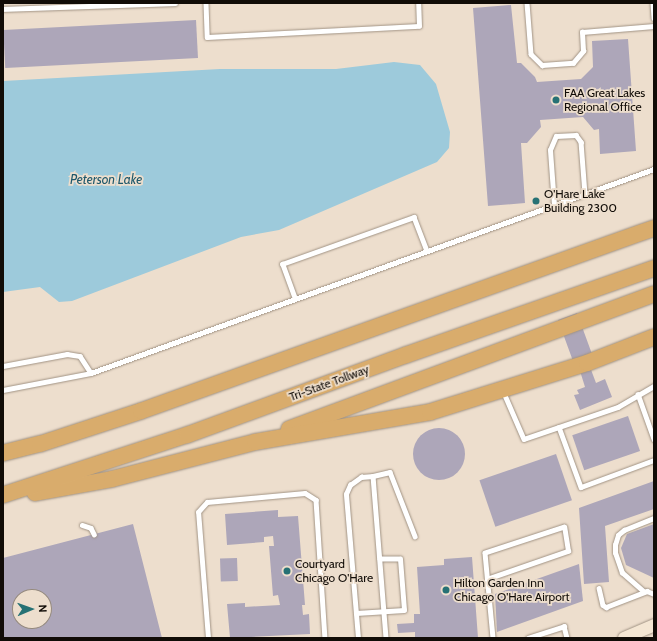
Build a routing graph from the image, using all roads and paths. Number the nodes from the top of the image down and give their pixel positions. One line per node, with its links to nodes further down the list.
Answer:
1 (175, 3): 6 (lane)
2 (206, 3): 3 (lane)
3 (418, 3)
4 (527, 3): 9 (lane)
5 (653, 3): 8 (lane)
6 (122, 4): 7 (lane)
7 (3, 9)
8 (654, 18)
9 (654, 26)
10 (654, 169): 11 (lane)
11 (585, 194): 12 (lane); 12 (lane)
12 (554, 205): 14 (lane)
13 (654, 228): 28 (highway)
14 (427, 251): 17 (lane); 17 (lane)
15 (654, 268): 31 (highway, Tri-State Tollway)
16 (654, 294): 27 (highway)
17 (295, 299): 20 (lane)
18 (654, 337): 23 (highway)
19 (3, 366): 20 (lane)
20 (91, 373): 22 (lane)
21 (654, 386): 24 (lane)
22 (3, 390)
23 (503, 390): 25 (lane); 27 (highway)
24 (638, 394): 25 (lane); 26 (lane)
25 (559, 427): 29 (lane)
26 (654, 439)
27 (255, 442): 32 (highway)
28 (3, 453)
29 (654, 460)
30 (373, 476): 36 (lane); 37 (lane); 43 (lane)
31 (3, 495)
32 (3, 499)
33 (654, 518): 40 (lane)
34 (82, 525): 35 (lane)
35 (94, 534)
36 (416, 536)
37 (380, 560): 42 (lane); 42 (lane)
38 (487, 579): 38 (lane); 49 (lane)
39 (599, 588): 40 (lane)
40 (644, 592): 41 (lane)
41 (654, 594)
42 (384, 610): 43 (lane); 48 (lane)
43 (356, 613): 47 (lane)
44 (654, 626): 52 (main road)
45 (208, 638): 46 (lane)
46 (325, 638)
47 (358, 638)
48 (386, 638)
49 (493, 638)
50 (528, 638): 51 (lane)
51 (567, 638)
52 (624, 638)

